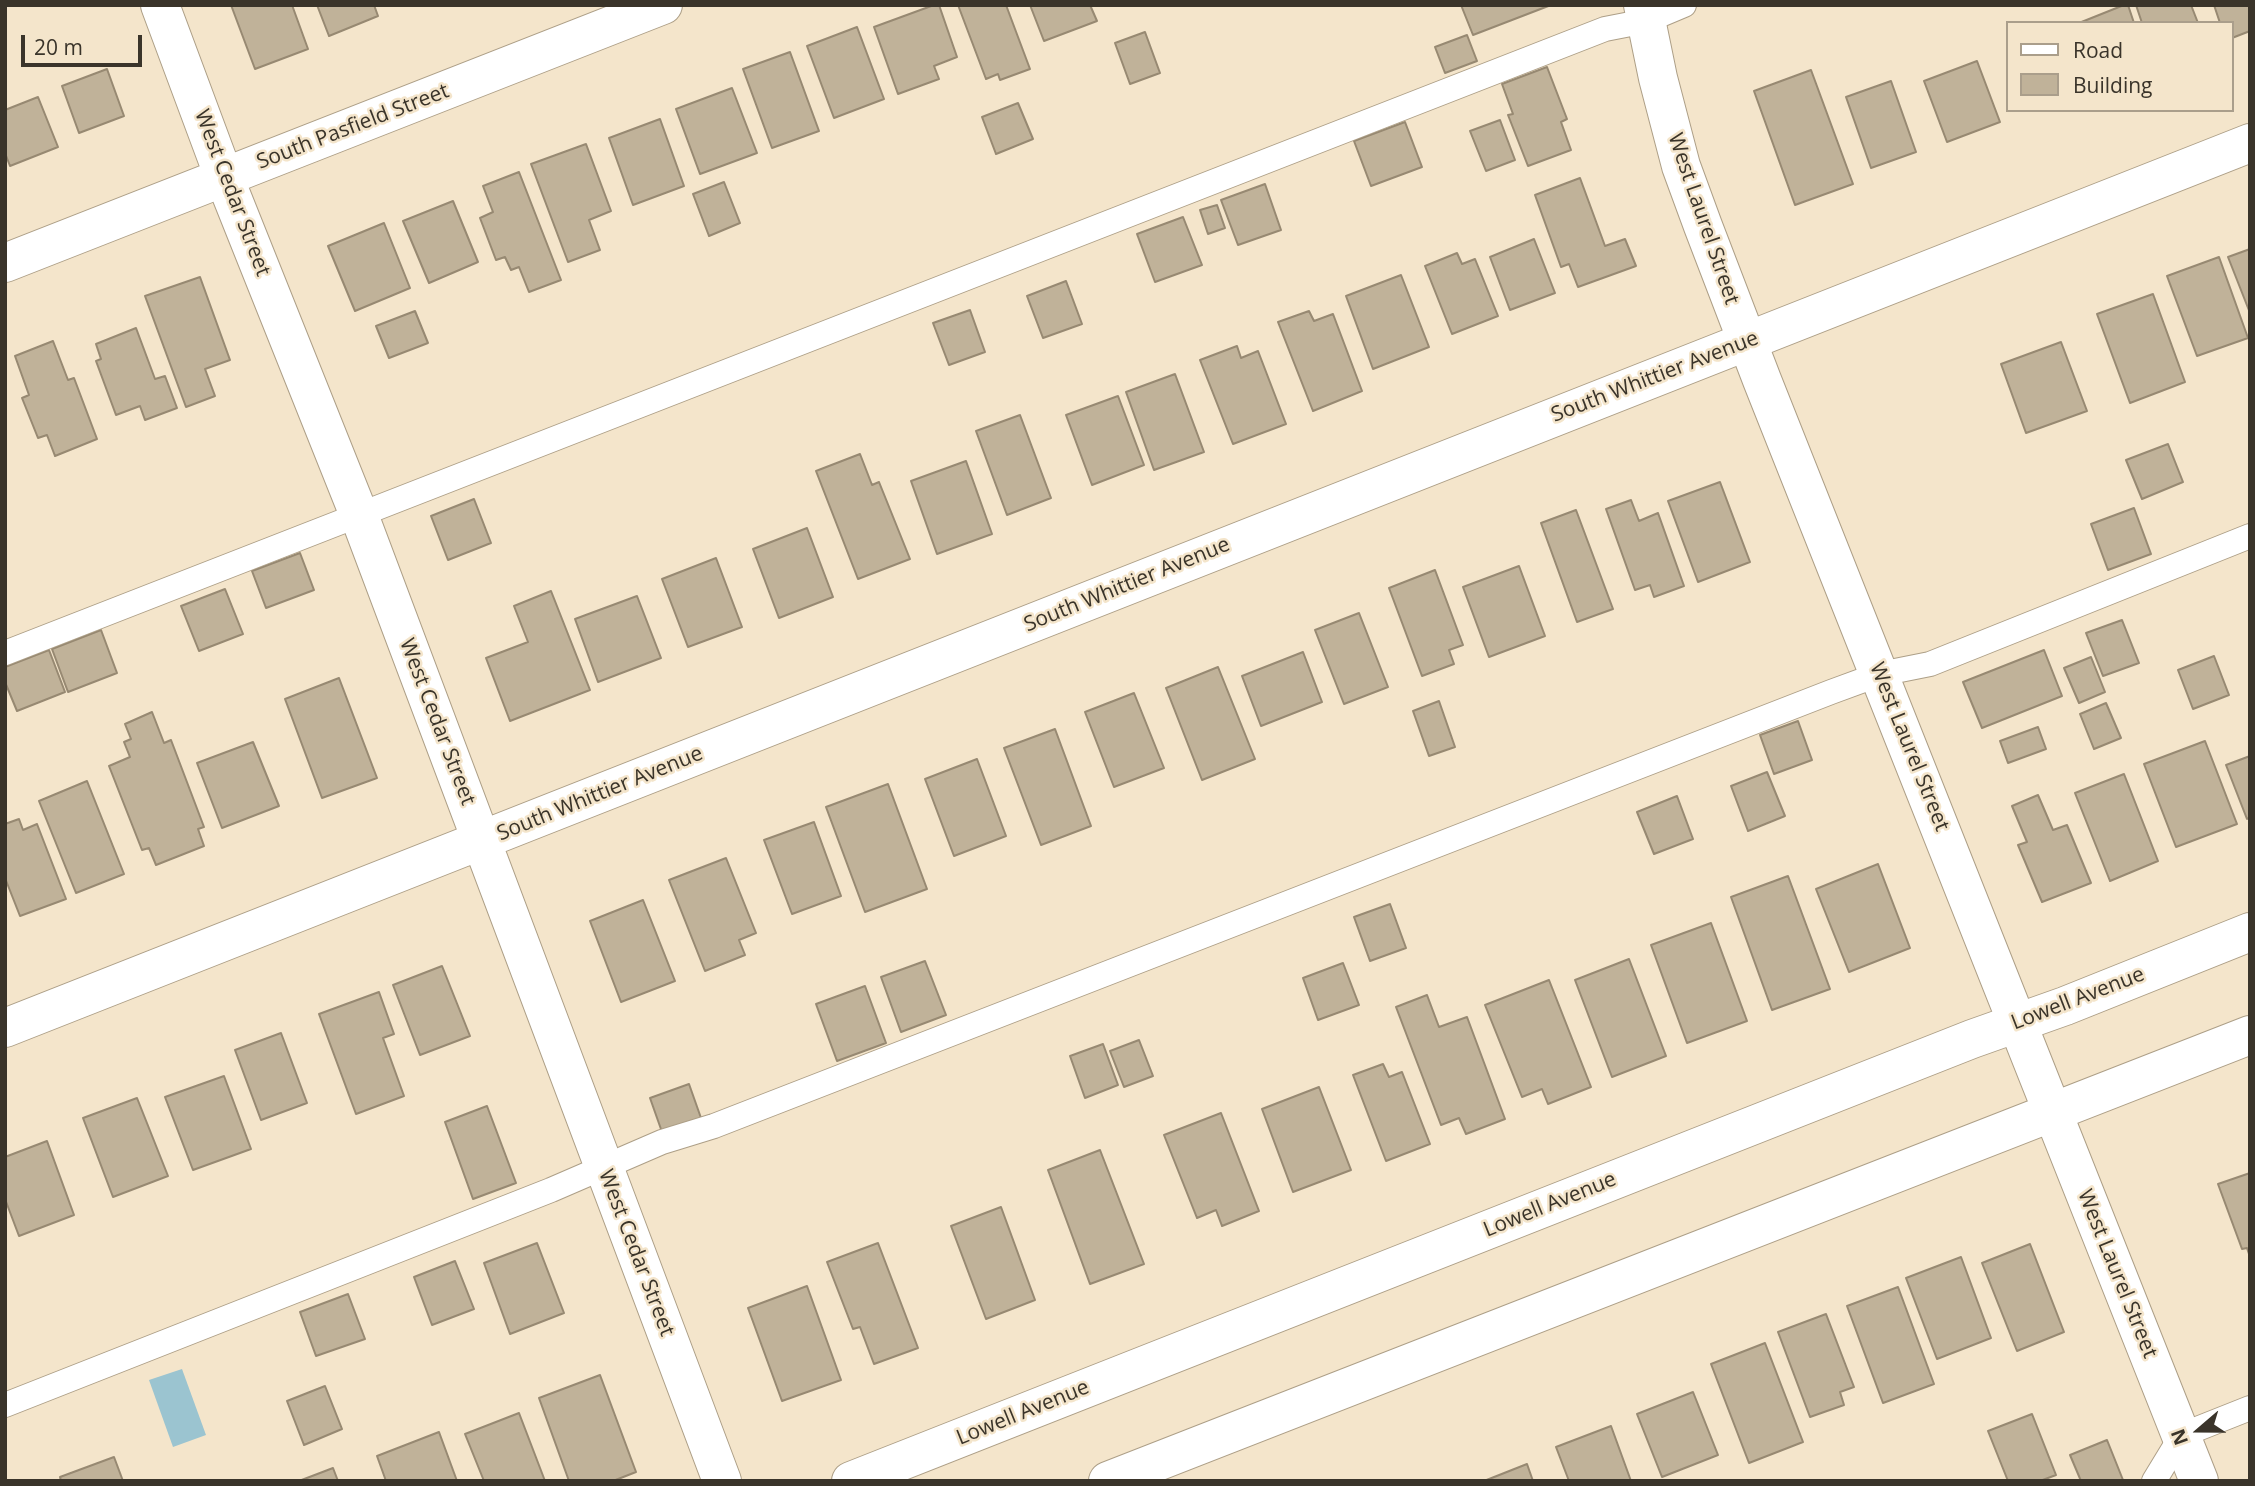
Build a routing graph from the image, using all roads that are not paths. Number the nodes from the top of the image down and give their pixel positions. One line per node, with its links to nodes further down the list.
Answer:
1 (160, 5): 6 (street, West Cedar Street)
2 (663, 5): 6 (street, South Pasfield Street)
3 (1684, 5): 4 (lane)
4 (1644, 13): 8 (street, West Laurel Street); 9 (lane)
5 (2250, 143): 8 (street, South Whittier Avenue)
6 (224, 177): 7 (street, South Pasfield Street); 9 (street, West Cedar Street)
7 (5, 263)
8 (1747, 341): 12 (street, West Laurel Street); 13 (street, South Whittier Avenue)
9 (359, 515): 11 (lane); 13 (street, West Cedar Street)
10 (2250, 536): 12 (lane)
11 (5, 653)
12 (1880, 674): 15 (street, West Laurel Street); 19 (lane)
13 (481, 841): 16 (street, South Whittier Avenue); 19 (street, West Cedar Street)
14 (2250, 932): 15 (street, Lowell Avenue)
15 (2017, 1023): 18 (street, West Laurel Street); 24 (street, Lowell Avenue)
16 (5, 1028)
17 (2250, 1035): 18 (street)
18 (2053, 1113): 22 (street, West Laurel Street); 25 (street)
19 (603, 1167): 20 (lane); 23 (street, West Cedar Street)
20 (5, 1405)
21 (2250, 1408): 22 (lane)
22 (2182, 1436): 26 (lane); 27 (street, West Laurel Street)
23 (722, 1481)
24 (851, 1481)
25 (1108, 1481)
26 (2154, 1481)
27 (2199, 1481)

